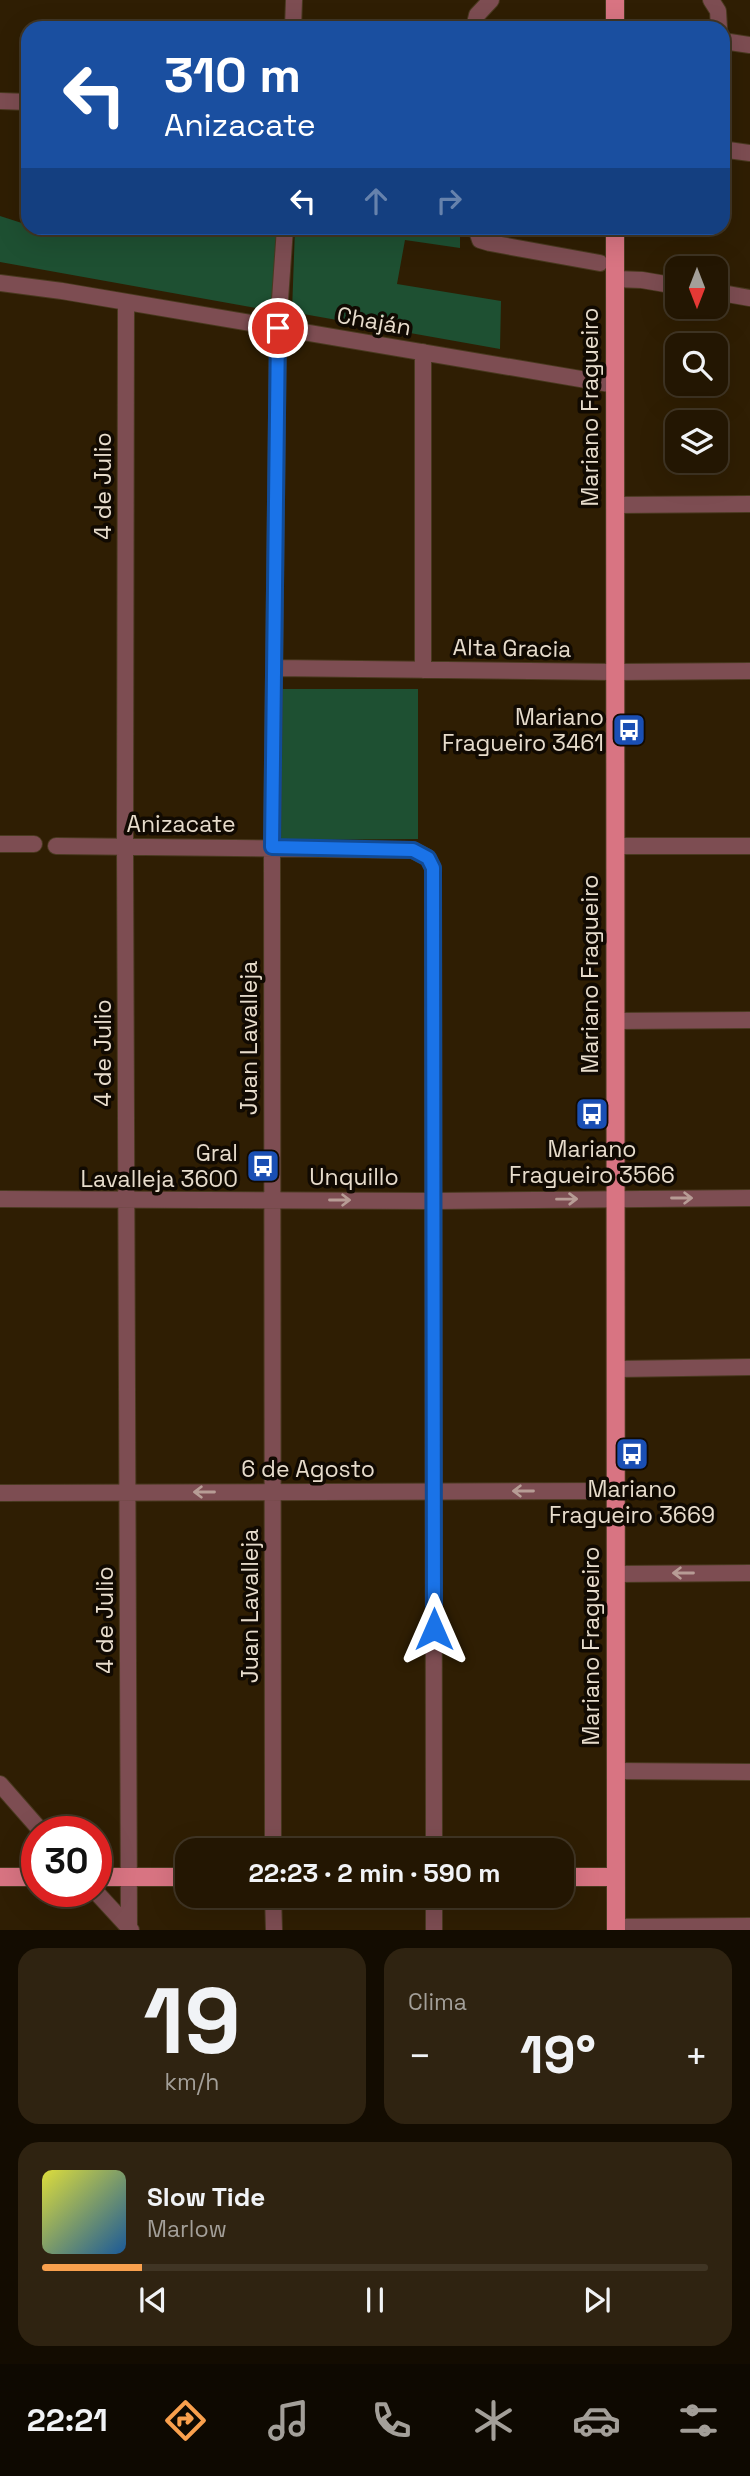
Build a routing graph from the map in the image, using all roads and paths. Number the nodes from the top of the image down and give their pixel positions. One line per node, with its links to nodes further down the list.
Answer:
1 (294, 0): 5 (street)
2 (491, 0): 6 (street)
3 (615, 0): 7 (main road)
4 (711, 0): 8 (street)
5 (293, 21)
6 (476, 21)
7 (615, 21)
8 (719, 21)
9 (730, 42): 10 (street)
10 (750, 45)
11 (0, 102): 12 (street)
12 (21, 102)
13 (730, 150): 14 (street)
14 (750, 153)
15 (285, 235): 25 (street, Juan Lavalleja)
16 (479, 235): 18 (street)
17 (615, 235): 19 (main road, Mariano Fragueiro)
18 (600, 263)
19 (615, 279): 21 (street); 27 (main road, Mariano Fragueiro)
20 (0, 283): 24 (street, Chaján)
21 (665, 284)
22 (728, 294): 23 (street)
23 (750, 298)
24 (125, 302): 25 (street, Chaján); 37 (street, 4 de Julio)
25 (278, 328): 26 (street, Chaján); 30 (street, Juan Lavalleja)
26 (423, 352): 27 (street, Chaján); 31 (street)
27 (616, 385): 29 (main road, Mariano Fragueiro)
28 (750, 504): 29 (street)
29 (615, 505): 33 (main road, Mariano Fragueiro)
30 (274, 668): 31 (street, Alta Gracia); 40 (street, Juan Lavalleja)
31 (423, 670): 33 (street, Alta Gracia)
32 (750, 671): 33 (street, Alta Gracia)
33 (615, 672): 38 (main road, Mariano Fragueiro)
34 (34, 844): 35 (street)
35 (0, 845)
36 (56, 846): 37 (street, Anizacate)
37 (125, 846): 40 (street, Anizacate); 47 (street, 4 de Julio)
38 (615, 846): 39 (street); 42 (main road, Mariano Fragueiro)
39 (750, 846)
40 (272, 847): 46 (street, Juan Lavalleja); 48 (street, Anizacate)
41 (750, 1020): 42 (street)
42 (615, 1021): 43 (main road, Mariano Fragueiro)
43 (615, 1198): 44 (street, Unquillo, one-way to 44); 48 (street, Unquillo, one-way to 43); 50 (main road, Mariano Fragueiro)
44 (750, 1198)
45 (0, 1199): 47 (street, Unquillo)
46 (271, 1199): 47 (street, Unquillo); 48 (street, Unquillo, one-way to 48); 52 (street, Juan Lavalleja)
47 (127, 1200): 55 (street, 4 de Julio)
48 (434, 1200): 53 (street)
49 (750, 1367): 50 (street)
50 (617, 1369): 51 (main road, Mariano Fragueiro)
51 (615, 1491): 53 (street, 6 de Agosto, one-way to 53); 57 (main road, Mariano Fragueiro)
52 (272, 1492): 53 (street, 6 de Agosto); 55 (street, 6 de Agosto, one-way to 55); 62 (street, Juan Lavalleja)
53 (434, 1492): 63 (street)
54 (0, 1493): 55 (street, 6 de Agosto)
55 (128, 1493): 67 (street, 4 de Julio)
56 (750, 1573): 57 (street, one-way to 57)
57 (615, 1574): 58 (main road, Mariano Fragueiro)
58 (616, 1771): 59 (street); 70 (main road, Mariano Fragueiro)
59 (750, 1772)
60 (0, 1784): 61 (street)
61 (29, 1816)
62 (273, 1838)
63 (434, 1838)
64 (0, 1877): 65 (main road)
65 (21, 1877)
66 (112, 1877): 67 (main road)
67 (129, 1877): 68 (main road); 76 (street, 4 de Julio)
68 (175, 1877)
69 (574, 1877): 70 (main road)
70 (615, 1877): 75 (main road, Mariano Fragueiro)
71 (109, 1907): 76 (street)
72 (273, 1908): 77 (street)
73 (434, 1908): 78 (street)
74 (750, 1926): 75 (street)
75 (616, 1929)
76 (130, 1930)
77 (274, 1930)
78 (434, 1930)

